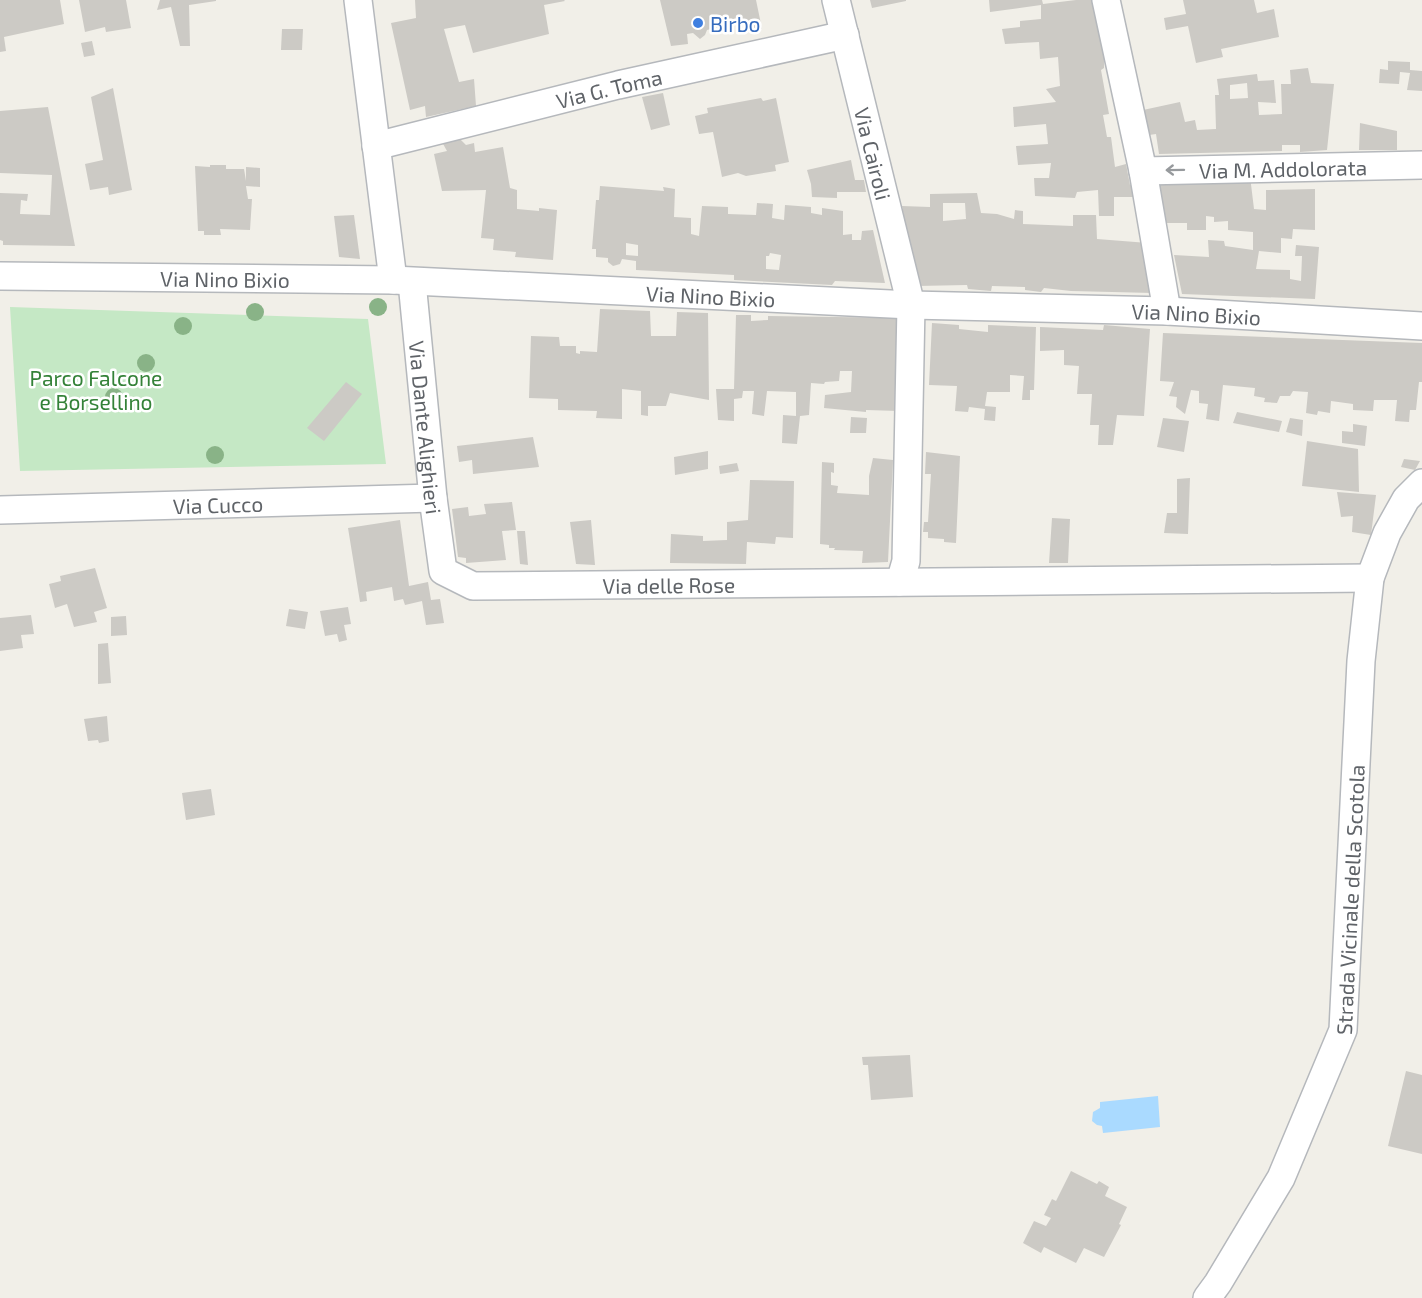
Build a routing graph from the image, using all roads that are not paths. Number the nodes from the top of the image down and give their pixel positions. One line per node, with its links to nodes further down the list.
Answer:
1 (358, 0): 5 (street, Via Dante Alighieri)
2 (836, 0): 4 (street, Via Cairoli)
3 (1106, 0): 7 (street)
4 (844, 35): 5 (street, Via G. Toma); 10 (street, Via Cairoli)
5 (376, 146): 9 (street, Via Dante Alighieri)
6 (1422, 165): 7 (street, Via M. Addolorata, one-way to 7)
7 (1143, 171): 11 (street)
8 (0, 276): 9 (street, Via Nino Bixio)
9 (402, 281): 10 (street, Via Nino Bixio); 14 (street, Via Dante Alighieri)
10 (911, 305): 11 (street, Via Nino Bixio); 18 (street, Via Cairoli)
11 (1167, 311): 12 (street, Via Nino Bixio)
12 (1422, 326)
13 (1422, 483): 17 (street, Strada Vicinale della Scotola)
14 (434, 498): 15 (street, Via Cucco); 16 (street, Via Dante Alighieri)
15 (0, 510)
16 (443, 571): 18 (street, Via delle Rose)
17 (1370, 578): 18 (street, Via delle Rose); 19 (street, Strada Vicinale della Scotola)
18 (900, 582)
19 (1207, 1298)

